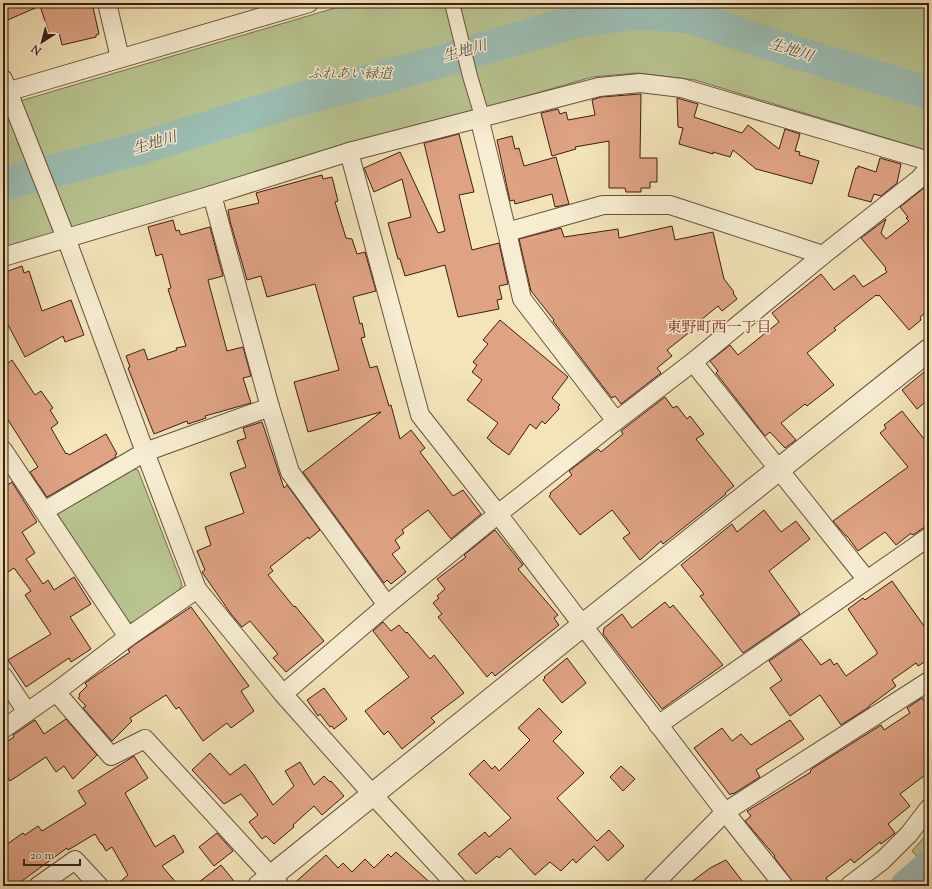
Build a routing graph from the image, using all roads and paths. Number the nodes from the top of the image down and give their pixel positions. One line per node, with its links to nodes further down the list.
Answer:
1 (107, 3): 4 (street)
2 (310, 3): 4 (street)
3 (452, 3): 6 (street)
4 (120, 58): 5 (street)
5 (7, 91): 12 (street)
6 (480, 117): 7 (street); 8 (street); 11 (street)
7 (349, 152): 10 (street); 24 (street)
8 (929, 161)
9 (929, 168): 13 (street)
10 (212, 195): 12 (street); 17 (street)
11 (507, 232): 13 (street); 18 (street)
12 (64, 234): 14 (street); 20 (street)
13 (823, 255): 16 (street)
14 (3, 257)
15 (929, 350): 21 (street)
16 (693, 362): 18 (street); 21 (street)
17 (270, 407): 20 (street); 28 (street)
18 (616, 421): 24 (street)
19 (3, 450): 22 (street)
20 (145, 452): 23 (street); 27 (street)
21 (778, 470): 26 (street); 29 (street)
22 (9, 471): 23 (street)
23 (44, 511): 30 (street)
24 (498, 514): 28 (street); 29 (street)
25 (929, 537): 26 (street)
26 (867, 580): 36 (street)
27 (197, 589): 30 (street); 34 (street)
28 (387, 605): 34 (street)
29 (583, 625): 36 (street); 38 (street)
30 (128, 638): 33 (street)
31 (3, 676): 35 (street)
32 (929, 681): 40 (street)
33 (56, 692): 35 (street); 41 (street)
34 (283, 694): 38 (street)
35 (27, 712): 37 (street)
36 (658, 725): 40 (street)
37 (3, 729)
38 (373, 795): 41 (street); 44 (street)
39 (929, 808): 47 (street)
40 (725, 812): 45 (street); 46 (street)
41 (270, 883)
42 (38, 886): 43 (street)
43 (99, 886)
44 (457, 886)
45 (652, 886)
46 (784, 886)
47 (849, 886)

